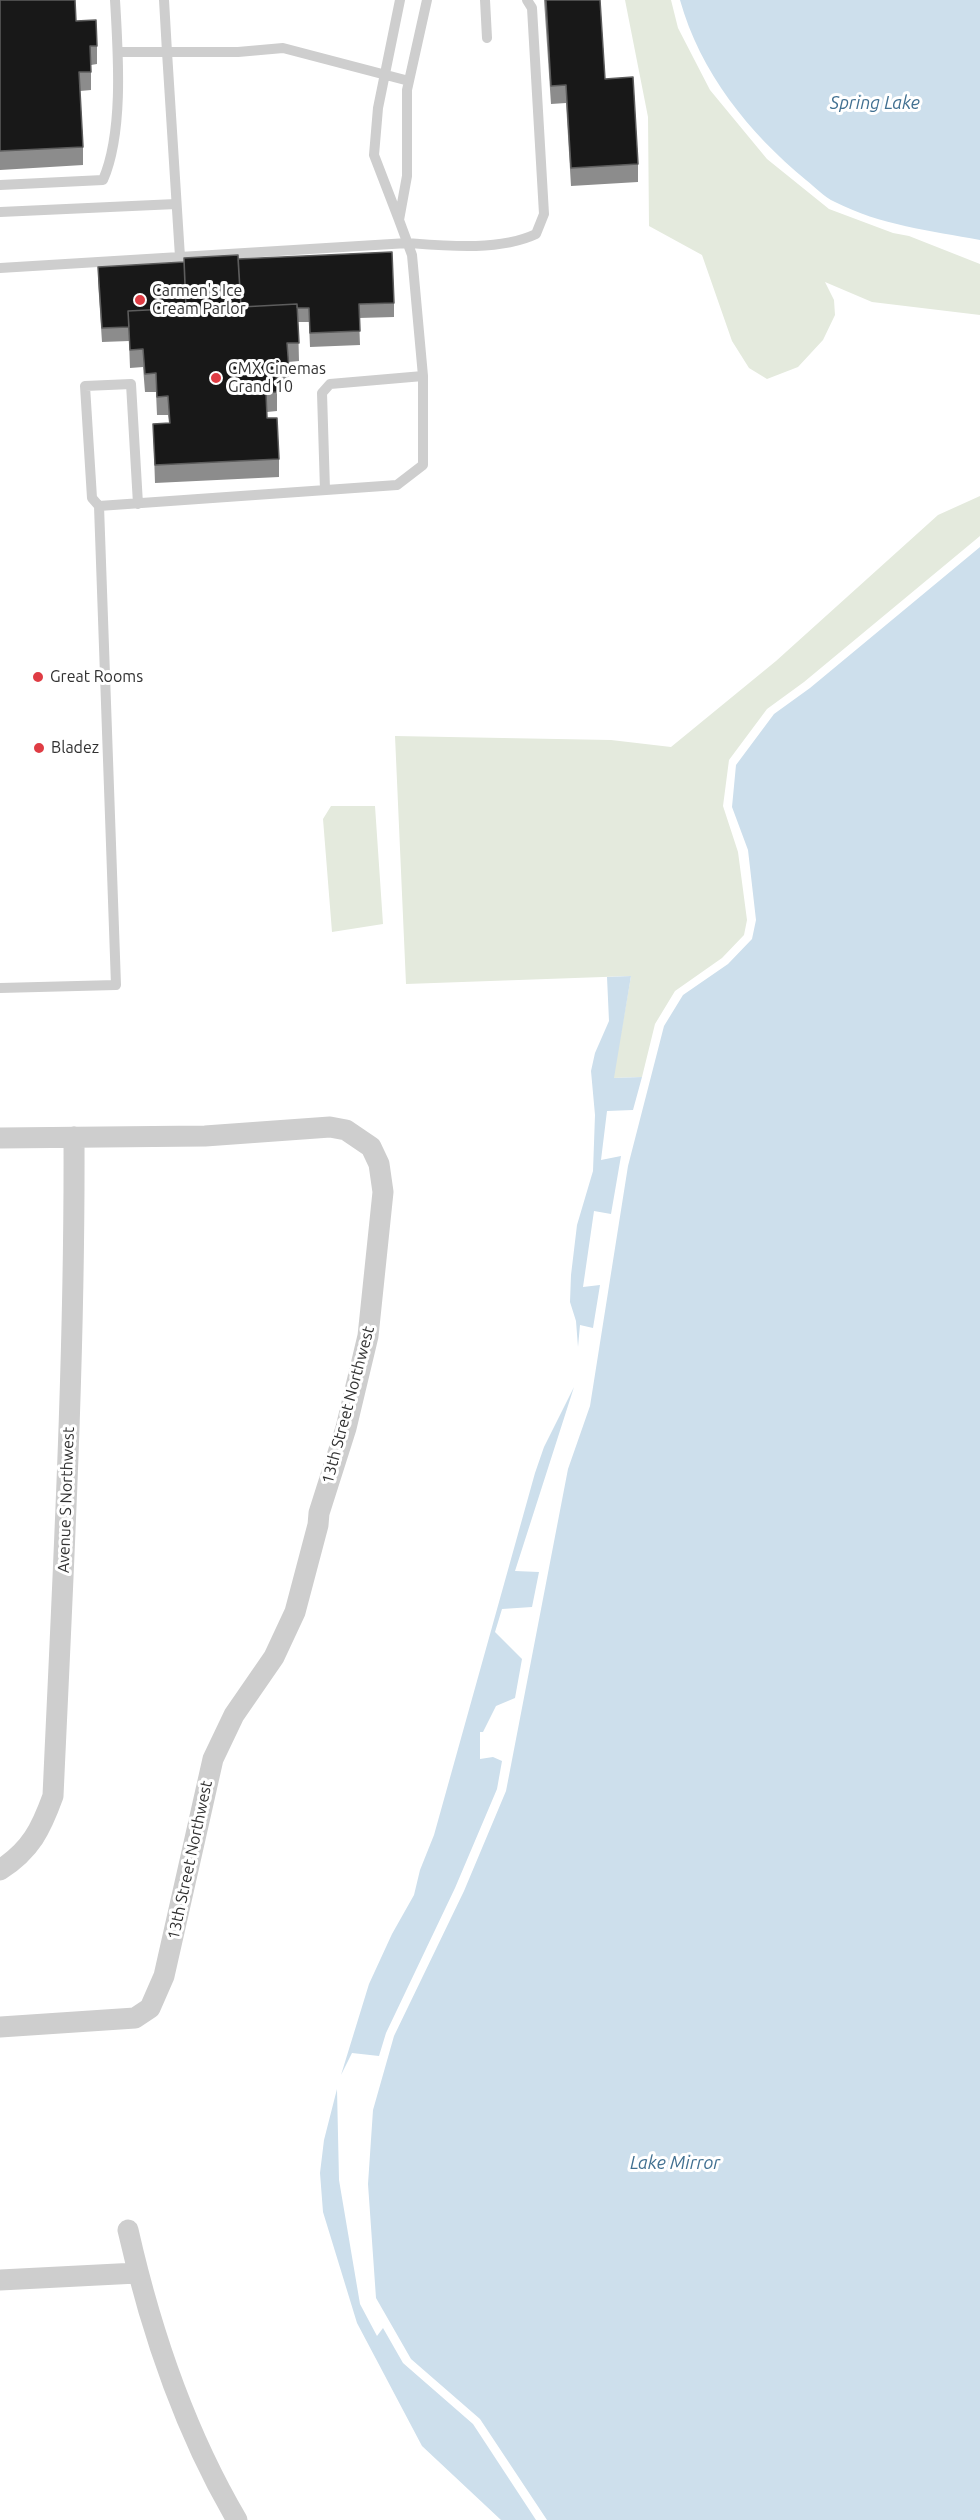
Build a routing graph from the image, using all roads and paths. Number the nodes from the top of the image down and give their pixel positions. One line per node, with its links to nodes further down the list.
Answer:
1 (115, 0): 8 (lane)
2 (164, 0): 9 (lane)
3 (400, 0): 10 (lane)
4 (427, 0): 11 (lane)
5 (485, 0): 7 (lane)
6 (527, 0): 16 (lane)
7 (487, 38)
8 (118, 52): 9 (lane); 12 (lane)
9 (166, 52): 10 (lane); 13 (lane)
10 (385, 74): 11 (lane); 15 (lane)
11 (409, 81): 15 (lane)
12 (0, 185)
13 (176, 204): 14 (lane); 17 (lane)
14 (0, 212)
15 (399, 220): 16 (lane)
16 (408, 243): 17 (lane); 19 (lane)
17 (180, 257): 18 (lane)
18 (0, 268)
19 (423, 376): 20 (lane); 20 (lane)
20 (324, 490): 21 (lane)
21 (138, 504): 22 (lane); 22 (lane)
22 (99, 506): 23 (lane)
23 (0, 988)
24 (74, 1137): 25 (street, 13th Street Northwest); 26 (street, Avenue S Northwest); 27 (street, 13th Street Northwest)
25 (0, 1138)
26 (0, 1870)
27 (0, 2027)
28 (128, 2230): 29 (street)
29 (138, 2273): 30 (street); 31 (street)
30 (0, 2280)
31 (237, 2520)

